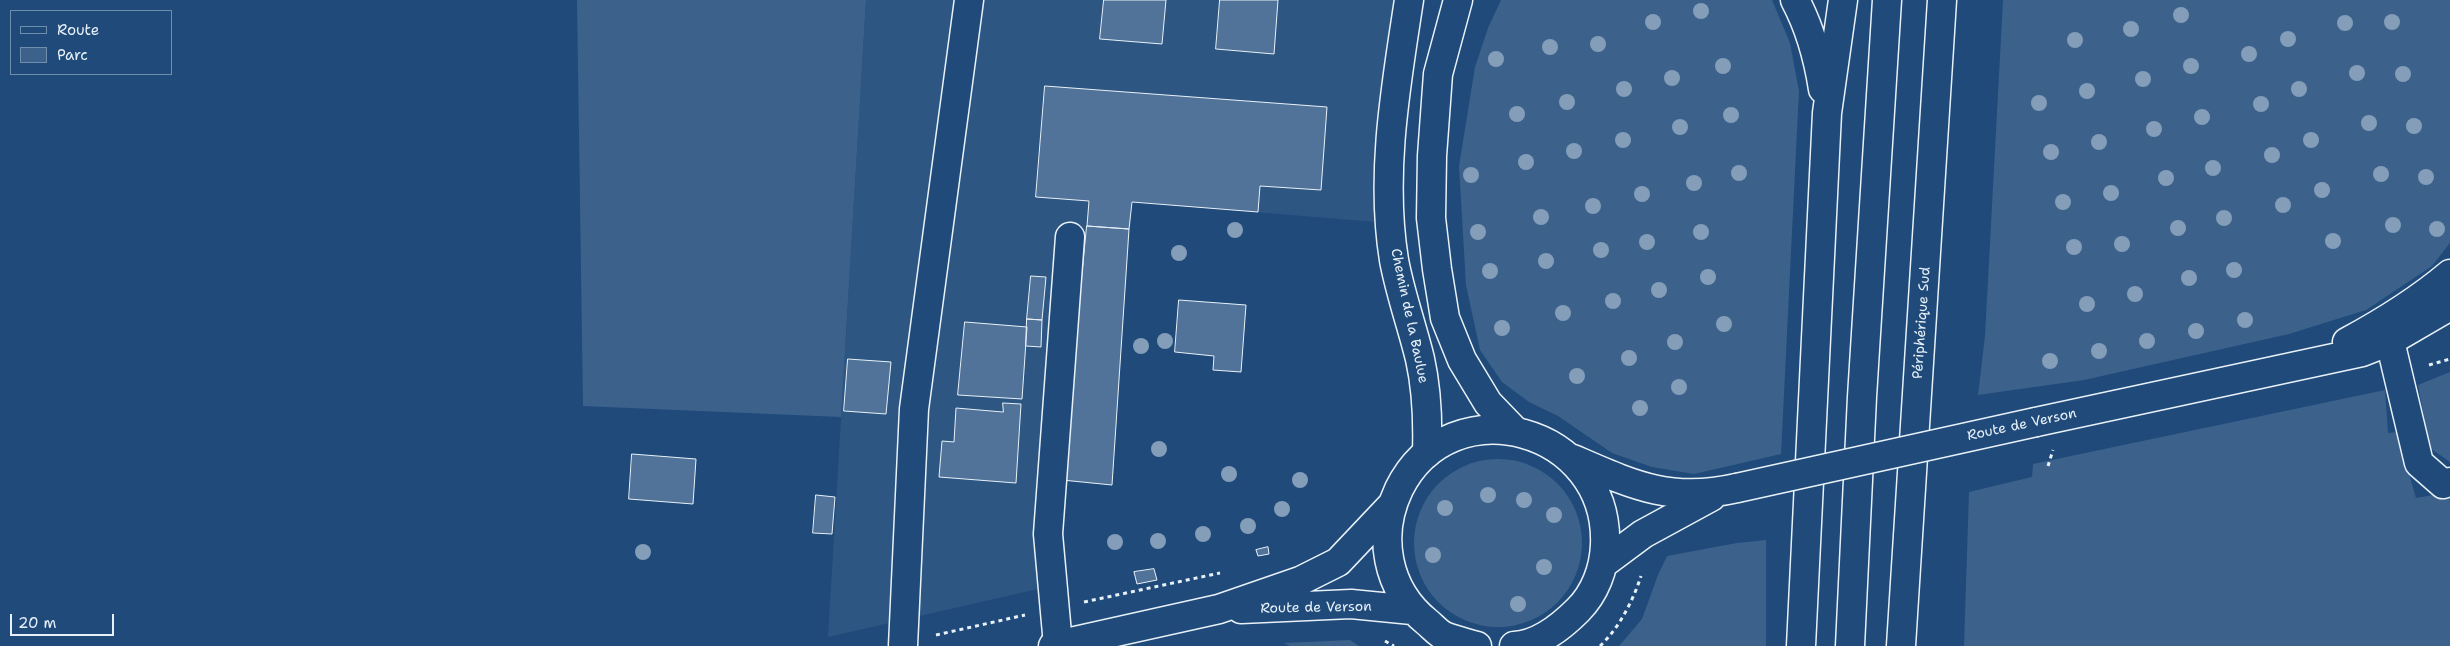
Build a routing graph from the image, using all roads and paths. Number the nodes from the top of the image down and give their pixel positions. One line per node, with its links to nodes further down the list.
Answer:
1 (969, 0): 30 (main road)
2 (1409, 0): 18 (main road, Chemin de la Baulue)
3 (1458, 0): 16 (main road)
4 (1795, 0): 8 (main road)
5 (1843, 0): 8 (main road)
6 (1887, 0): 36 (main road)
7 (1942, 0): 37 (main road, Périphérique Sud)
8 (1827, 113): 35 (main road)
9 (1070, 237): 27 (main road)
10 (2450, 274): 14 (main road, Route de Verson)
11 (2450, 306): 12 (main road, Route de Verson)
12 (2390, 341): 14 (main road, Route de Verson); 21 (main road)
13 (2450, 359): 15 (path)
14 (2308, 362): 22 (main road, Route de Verson, bridge)
15 (2433, 364)
16 (1514, 430): 18 (main road); 19 (main road)
17 (2053, 450): 20 (path)
18 (1428, 453): 23 (main road)
19 (1572, 459): 22 (main road, Route de Verson); 24 (main road)
20 (2048, 466)
21 (2450, 482)
22 (1731, 489): 24 (main road, Route de Verson)
23 (1391, 506): 28 (main road, Route de Verson); 29 (main road)
24 (1604, 563): 33 (main road)
25 (1226, 572): 27 (path)
26 (1642, 572): 34 (path)
27 (1054, 608): 30 (path); 31 (main road)
28 (1219, 609): 29 (main road, Route de Verson); 31 (main road, Route de Verson)
29 (1412, 610): 32 (main road)
30 (903, 644)
31 (1056, 645)
32 (1477, 646)
33 (1514, 646)
34 (1600, 646)
35 (1801, 646)
36 (1850, 646)
37 (1901, 646)

